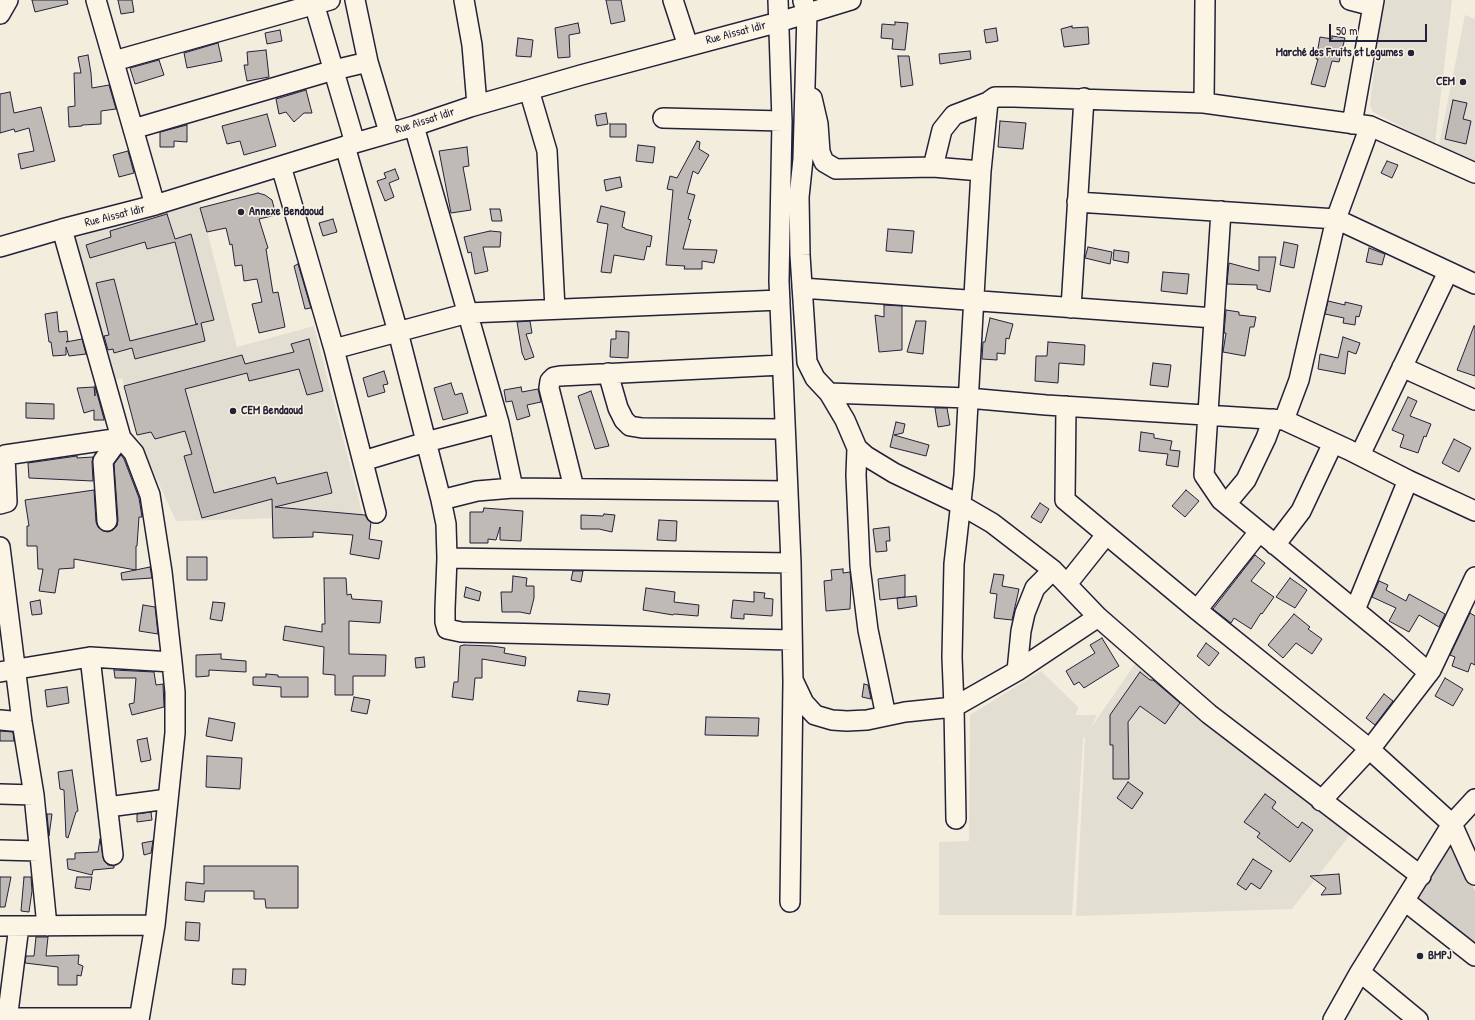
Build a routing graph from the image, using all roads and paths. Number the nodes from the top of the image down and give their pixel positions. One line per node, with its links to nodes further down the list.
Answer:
1 (8, 0): 13 (street)
2 (96, 0): 16 (street)
3 (355, 0): 17 (street)
4 (464, 0): 24 (street)
5 (673, 0): 15 (street)
6 (778, 0): 14 (street)
7 (851, 0): 12 (street, Rue Aissat Idir)
8 (1205, 0): 23 (street)
9 (1350, 0): 11 (street)
10 (319, 2): 16 (street); 18 (street)
11 (1374, 3): 27 (street)
12 (804, 6): 14 (street, Rue Aissat Idir); 19 (street)
13 (0, 14)
14 (779, 22): 15 (street, Rue Aissat Idir); 26 (street)
15 (688, 46): 20 (street, Rue Aissat Idir)
16 (114, 61): 29 (street)
17 (368, 62): 18 (street); 30 (street)
18 (334, 70): 29 (street); 31 (street)
19 (806, 80): 33 (street); 44 (street)
20 (529, 90): 24 (street, Rue Aissat Idir); 48 (street)
21 (1084, 98): 22 (street); 23 (street); 36 (street)
22 (988, 102): 33 (street); 34 (street)
23 (1204, 103): 27 (street)
24 (477, 105): 28 (street, Rue Aissat Idir)
25 (663, 118): 26 (street)
26 (782, 121): 45 (street)
27 (1361, 125): 35 (street); 39 (street)
28 (414, 126): 30 (street, Rue Aissat Idir); 49 (street)
29 (133, 129): 37 (street)
30 (389, 132): 31 (street, Rue Aissat Idir)
31 (350, 144): 32 (street, Rue Aissat Idir); 51 (street)
32 (281, 166): 37 (street, Rue Aissat Idir); 52 (street)
33 (933, 167): 34 (street)
34 (981, 171): 46 (street)
35 (1475, 173)
36 (1077, 202): 38 (street); 47 (street)
37 (156, 205): 40 (street, Rue Aissat Idir)
38 (1221, 211): 39 (street); 50 (street)
39 (1336, 219): 42 (street); 61 (street)
40 (62, 229): 41 (street, Rue Aissat Idir); 64 (street)
41 (0, 247)
42 (1448, 272): 43 (street); 54 (street)
43 (1475, 284)
44 (802, 288): 46 (street); 56 (street)
45 (780, 300): 48 (street); 53 (street)
46 (973, 300): 47 (street); 57 (street)
47 (1071, 308): 50 (street)
48 (556, 309): 49 (street)
49 (468, 313): 51 (street); 62 (street)
50 (1214, 318): 60 (street)
51 (398, 332): 52 (street); 65 (street)
52 (334, 349): 69 (street)
53 (782, 365): 55 (street); 63 (street)
54 (1402, 367): 58 (street); 68 (street)
55 (608, 373): 63 (street); 72 (street)
56 (829, 393): 57 (street); 67 (street)
57 (968, 398): 59 (street); 77 (street)
58 (1475, 400)
59 (1066, 406): 60 (street); 82 (street)
60 (1207, 415): 61 (street); 76 (street)
61 (1279, 420): 66 (street); 76 (street)
62 (499, 423): 65 (street); 71 (street)
63 (786, 429): 73 (street)
64 (120, 439): 75 (street); 80 (street); 95 (street)
65 (426, 442): 69 (street); 74 (street)
66 (1333, 443): 68 (street); 83 (street)
67 (857, 448): 77 (street); 101 (street)
68 (1360, 455): 70 (street)
69 (362, 460): 79 (street)
70 (1408, 480): 78 (street); 91 (street)
71 (513, 488): 72 (street); 74 (street)
72 (574, 488): 73 (street)
73 (788, 491): 86 (street)
74 (441, 500): 85 (street)
75 (0, 504)
76 (1226, 504): 81 (street)
77 (961, 505): 87 (street); 100 (street)
78 (1475, 511)
79 (376, 513)
80 (107, 521)
81 (1259, 532): 83 (street); 90 (street)
82 (1106, 534): 89 (street); 90 (street)
83 (1275, 545): 91 (street)
84 (0, 547): 96 (street)
85 (447, 558): 86 (street); 93 (street)
86 (791, 562): 93 (street)
87 (1053, 570): 89 (street); 97 (street)
88 (1475, 577): 98 (street)
89 (1067, 584): 92 (street)
90 (1197, 610): 104 (street)
91 (1355, 610): 98 (street)
92 (1098, 617): 97 (street); 109 (street)
93 (792, 640): 99 (street)
94 (90, 657): 95 (street); 96 (street); 110 (street)
95 (172, 662): 108 (street)
96 (8, 670): 103 (street)
97 (1017, 671): 100 (street)
98 (1429, 673): 104 (street)
99 (793, 682): 101 (street); 119 (street)
100 (954, 707): 101 (street); 111 (street)
101 (886, 716)
102 (0, 720): 103 (street)
103 (22, 722): 106 (street)
104 (1370, 749): 109 (street); 112 (street)
105 (0, 794): 106 (street)
106 (34, 795): 114 (street)
107 (1475, 799): 112 (street)
108 (168, 800): 110 (street); 120 (street)
109 (1321, 800): 117 (street)
110 (108, 807): 115 (street)
111 (956, 819)
112 (1452, 824): 116 (street); 117 (street)
113 (0, 850): 114 (street)
114 (39, 851): 123 (street)
115 (113, 855)
116 (1475, 875)
117 (1421, 876): 118 (street)
118 (1405, 901): 124 (street); 125 (street)
119 (790, 902)
120 (155, 925): 123 (street); 127 (street)
121 (0, 926): 122 (street)
122 (19, 926): 123 (street); 126 (street)
123 (47, 926)
124 (1475, 956)
125 (1360, 972): 128 (street); 129 (street)
126 (5, 1019): 127 (street)
127 (139, 1019)
128 (1333, 1020)
129 (1418, 1020)

